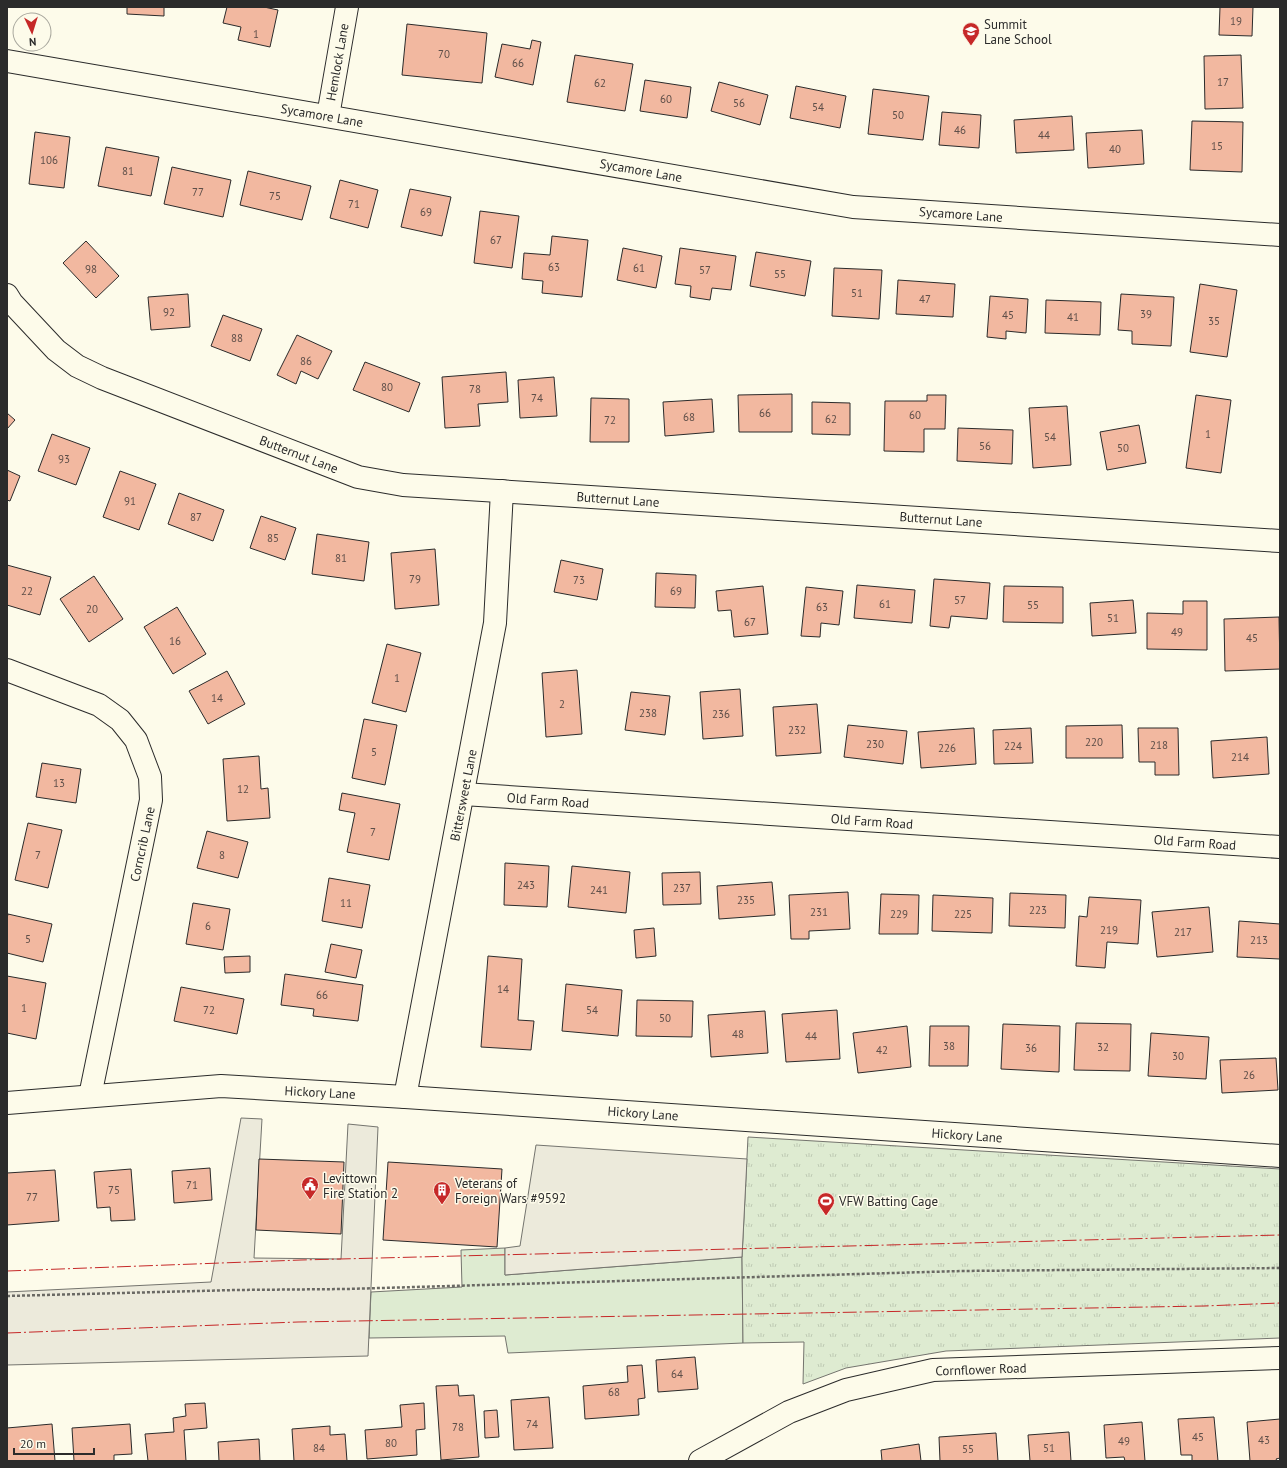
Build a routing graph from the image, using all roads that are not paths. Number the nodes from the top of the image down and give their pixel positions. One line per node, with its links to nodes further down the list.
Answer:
1 (347, 7): 3 (street, Hemlock Lane)
2 (7, 61): 3 (street, Sycamore Lane)
3 (328, 116): 4 (street, Sycamore Lane)
4 (1280, 235)
5 (7, 294): 6 (street, Butternut Lane)
6 (502, 491): 7 (street, Butternut Lane); 9 (street, Bittersweet Lane)
7 (1280, 540)
8 (7, 670): 11 (street, Corncrib Lane)
9 (463, 794): 10 (street, Old Farm Road); 12 (street, Bittersweet Lane)
10 (1280, 847)
11 (90, 1096): 12 (street, Hickory Lane); 13 (street, Hickory Lane)
12 (404, 1097): 14 (street, Hickory Lane)
13 (7, 1103)
14 (1280, 1156)
15 (1280, 1358): 16 (street, Cornflower Road)
16 (727, 1454): 17 (street, Cornflower Road)
17 (700, 1461)

